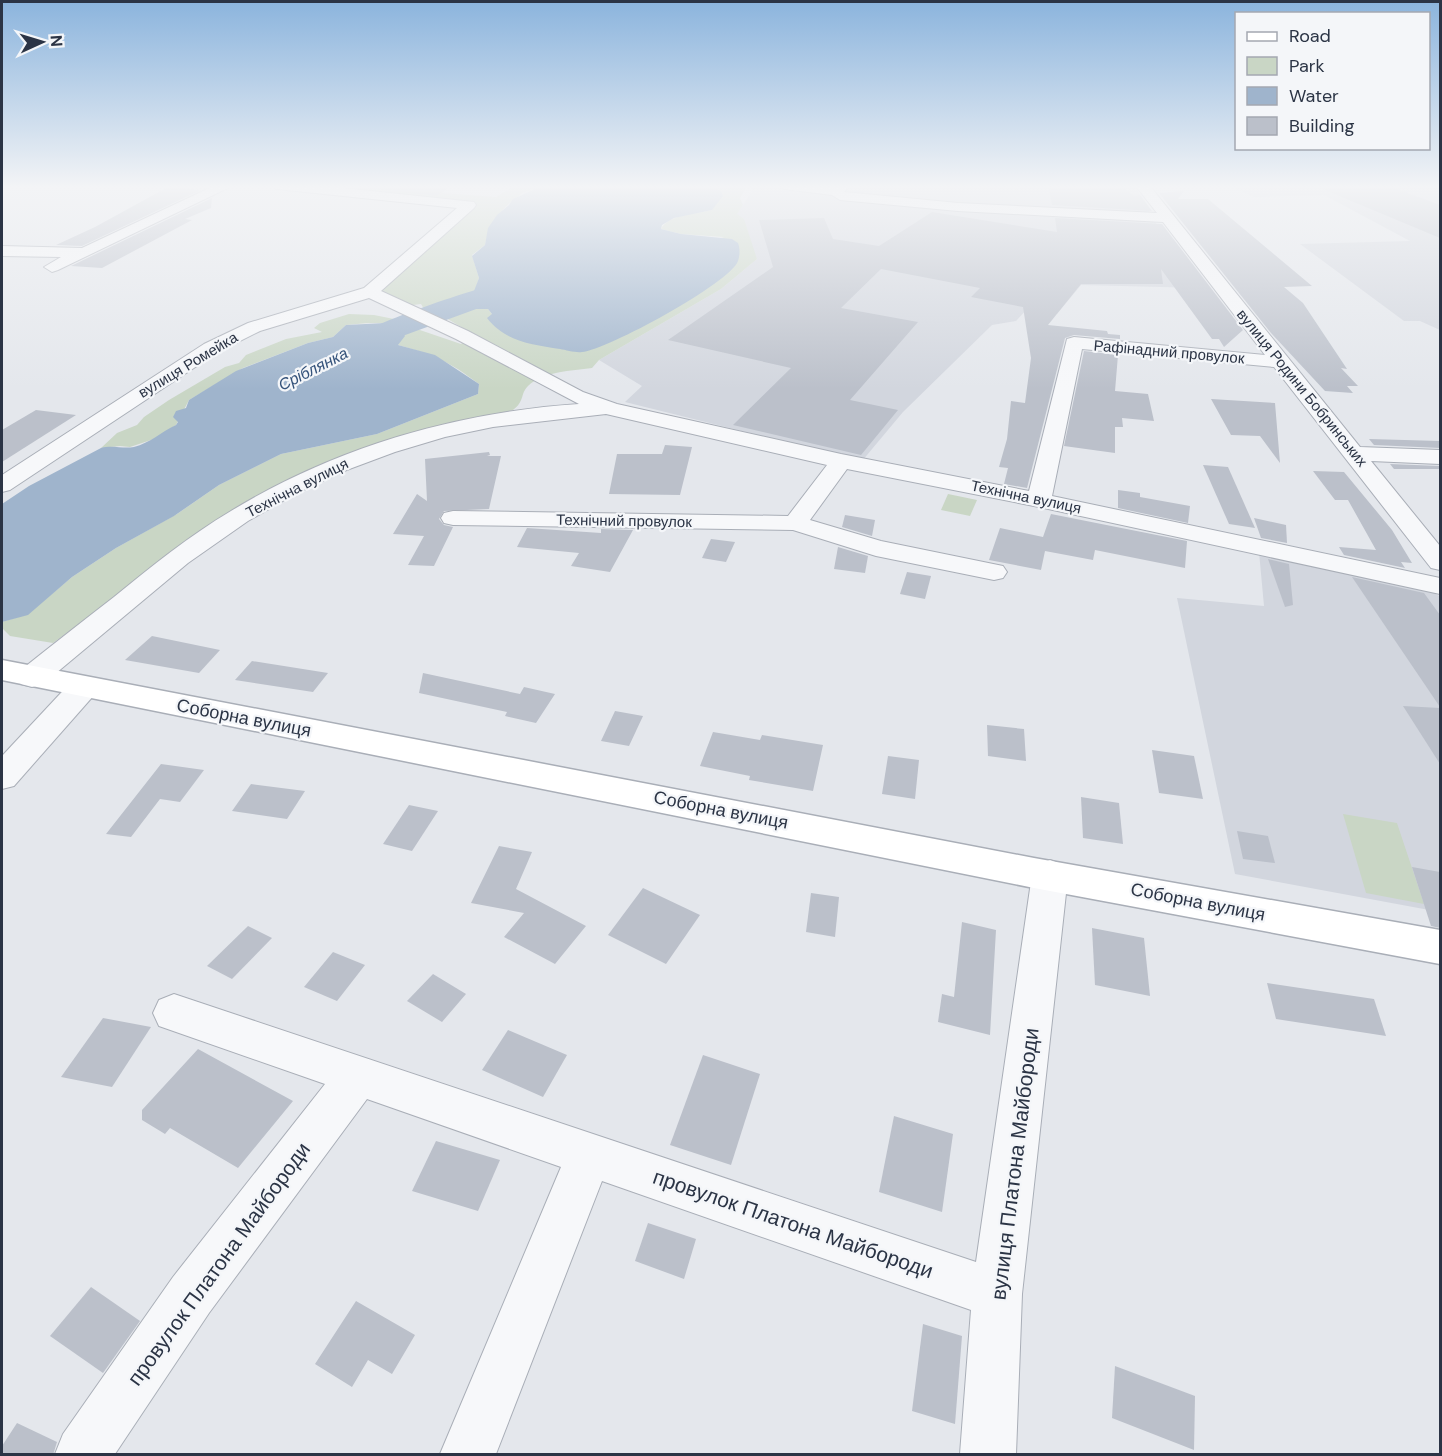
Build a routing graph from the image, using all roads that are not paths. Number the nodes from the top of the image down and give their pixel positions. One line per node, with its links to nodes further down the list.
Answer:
1 (84, 253): 4 (street)
2 (414, 253): 5 (street, вулиця Ромейка)
3 (1194, 253): 6 (street, вулиця Родини Бобринських)
4 (52, 267)
5 (370, 292): 7 (street, Технічна вулиця); 11 (street, вулиця Ромейка)
6 (1280, 363): 8 (street, вулиця Родини Бобринських); 12 (street, Рафінадний провулок)
7 (611, 409): 10 (street, Технічна вулиця); 18 (street, Технічна вулиця)
8 (1355, 454): 9 (street); 15 (street, вулиця Родини Бобринських)
9 (1440, 457)
10 (841, 461): 12 (street, Технічна вулиця); 14 (street)
11 (2, 485)
12 (1039, 500): 17 (street, Технічна вулиця)
13 (453, 519): 14 (street, Технічний провулок)
14 (795, 523): 16 (street, Технічний провулок)
15 (1440, 562)
16 (994, 572)
17 (1440, 586)
18 (17, 674): 19 (main road, Соборна вулиця)
19 (84, 687): 20 (street); 21 (main road, Соборна вулиця)
20 (2, 777)
21 (1050, 875): 22 (main road, Соборна вулиця); 26 (street, вулиця Платона Майбороди)
22 (1440, 947)
23 (174, 1013): 24 (street, провулок Платона Майбороди)
24 (358, 1076): 25 (street, провулок Платона Майбороди); 27 (street, провулок Платона Майбороди)
25 (589, 1155): 26 (street, провулок Платона Майбороди); 28 (street)
26 (997, 1293): 29 (street, вулиця Платона Майбороди)
27 (83, 1455)
28 (468, 1455)
29 (988, 1455)

